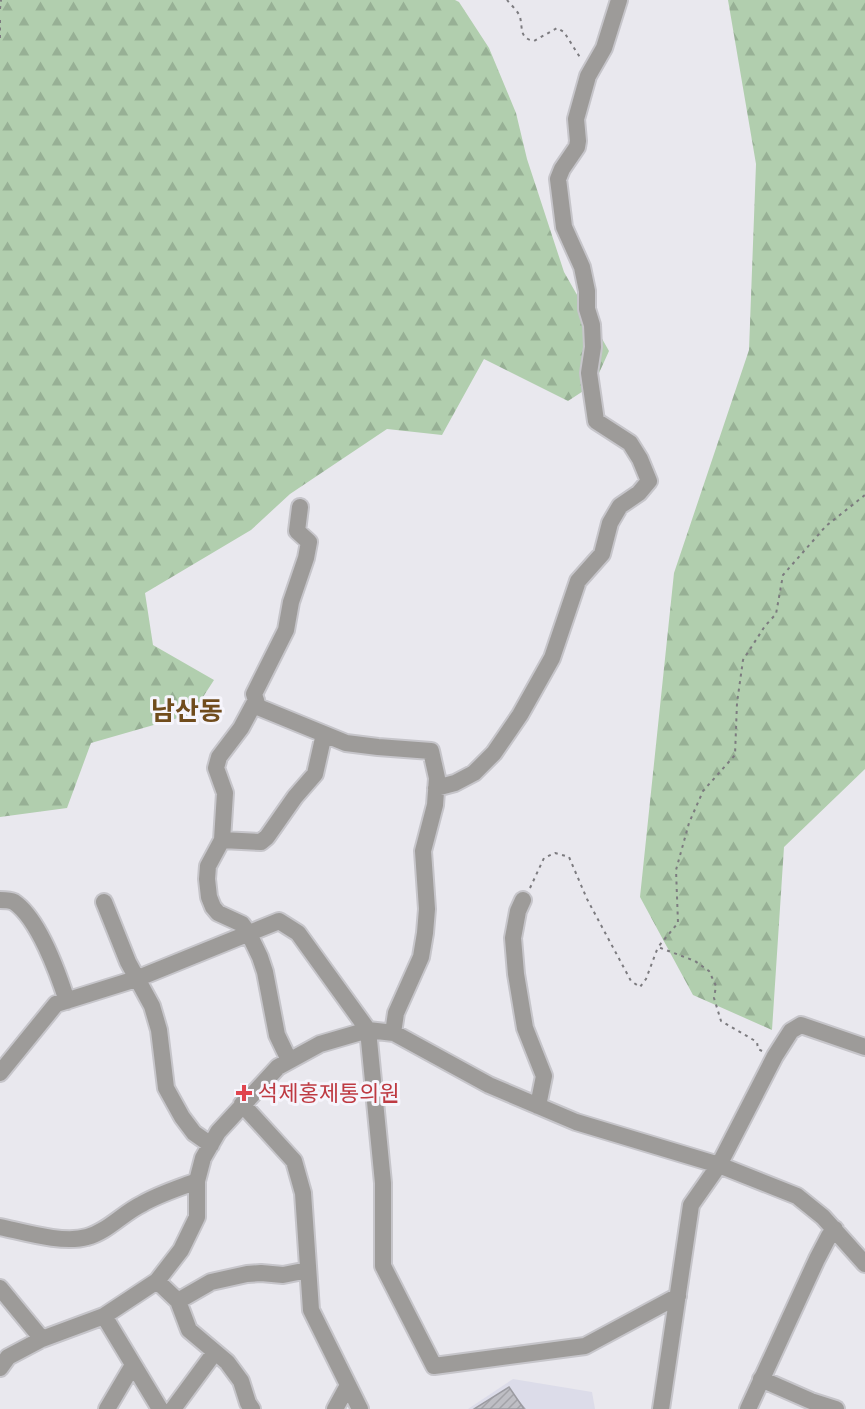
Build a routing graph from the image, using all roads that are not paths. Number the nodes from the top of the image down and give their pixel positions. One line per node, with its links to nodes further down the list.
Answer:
1 (619, 0): 5 (street)
2 (300, 507): 3 (street)
3 (256, 700): 4 (street); 6 (street)
4 (324, 734): 5 (street); 6 (street)
5 (436, 788): 14 (street)
6 (222, 840): 10 (street)
7 (0, 900): 12 (street)
8 (523, 900): 19 (street)
9 (104, 902): 11 (street)
10 (249, 934): 11 (street); 13 (street); 16 (street)
11 (136, 979): 12 (street); 20 (street)
12 (67, 1001): 17 (street)
13 (368, 1030): 14 (street); 16 (street); 29 (street)
14 (394, 1033): 19 (street)
15 (865, 1047): 21 (street)
16 (290, 1060): 18 (street)
17 (0, 1073)
18 (242, 1104): 20 (street); 26 (street)
19 (538, 1106): 21 (street)
20 (211, 1145): 22 (street)
21 (719, 1165): 24 (street); 29 (street)
22 (197, 1181): 23 (street); 27 (street)
23 (0, 1227)
24 (835, 1229): 25 (street); 36 (street)
25 (865, 1264)
26 (308, 1269): 30 (street); 37 (street)
27 (157, 1281): 30 (street); 31 (street)
28 (0, 1288): 32 (street)
29 (678, 1296): 44 (street)
30 (178, 1301): 33 (street)
31 (104, 1316): 32 (street); 34 (street)
32 (42, 1339): 35 (street)
33 (215, 1352): 40 (street); 41 (street)
34 (133, 1365): 38 (street); 39 (street)
35 (0, 1368)
36 (761, 1379): 45 (street); 46 (street)
37 (348, 1387): 42 (street); 43 (street)
38 (107, 1409)
39 (160, 1409)
40 (173, 1409)
41 (252, 1409)
42 (335, 1409)
43 (360, 1409)
44 (661, 1409)
45 (748, 1409)
46 (836, 1409)

